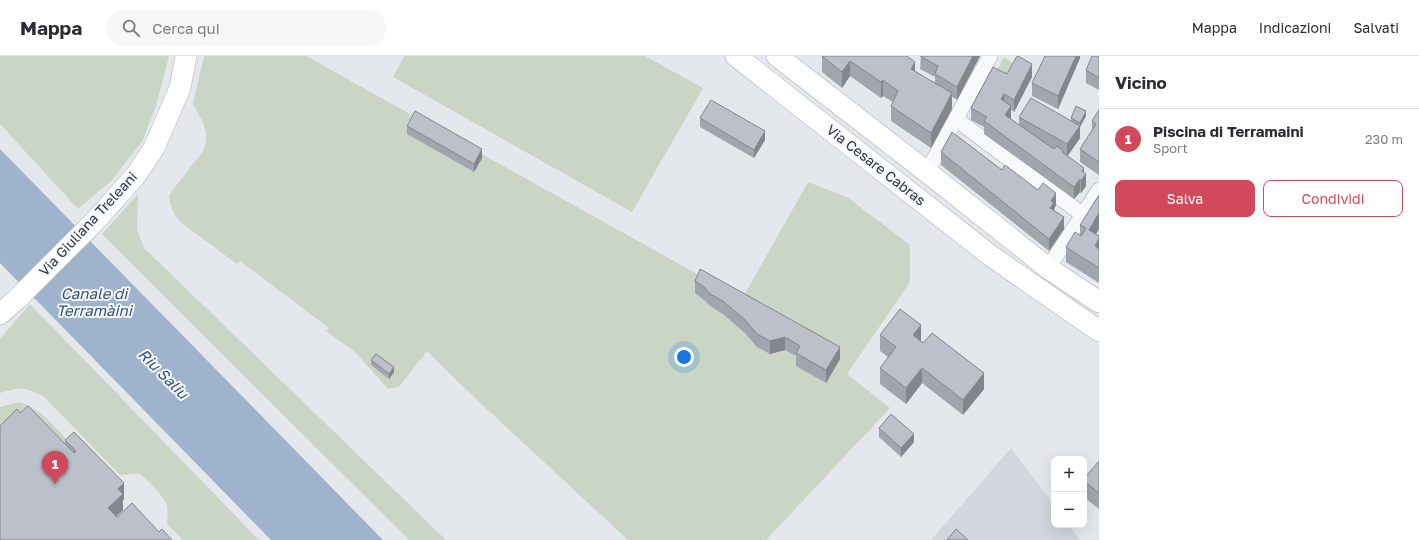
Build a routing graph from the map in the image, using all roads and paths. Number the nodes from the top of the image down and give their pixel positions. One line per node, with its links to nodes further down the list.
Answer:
1 (186, 56): 13 (main road, Via Giuliana Treleani)
2 (736, 56): 11 (main road, Via Cesare Cabras)
3 (777, 56): 6 (main road, Via Cesare Cabras)
4 (990, 56): 5 (street)
5 (956, 119): 6 (street); 8 (street)
6 (927, 172): 9 (main road, Via Cesare Cabras)
7 (1099, 190): 8 (street)
8 (1083, 215): 10 (street)
9 (1031, 255): 10 (main road, Via Cesare Cabras); 11 (main road)
10 (1048, 268): 12 (main road, Via Cesare Cabras)
11 (1016, 274): 14 (main road, Via Cesare Cabras)
12 (1099, 302)
13 (0, 314)
14 (1095, 324)

